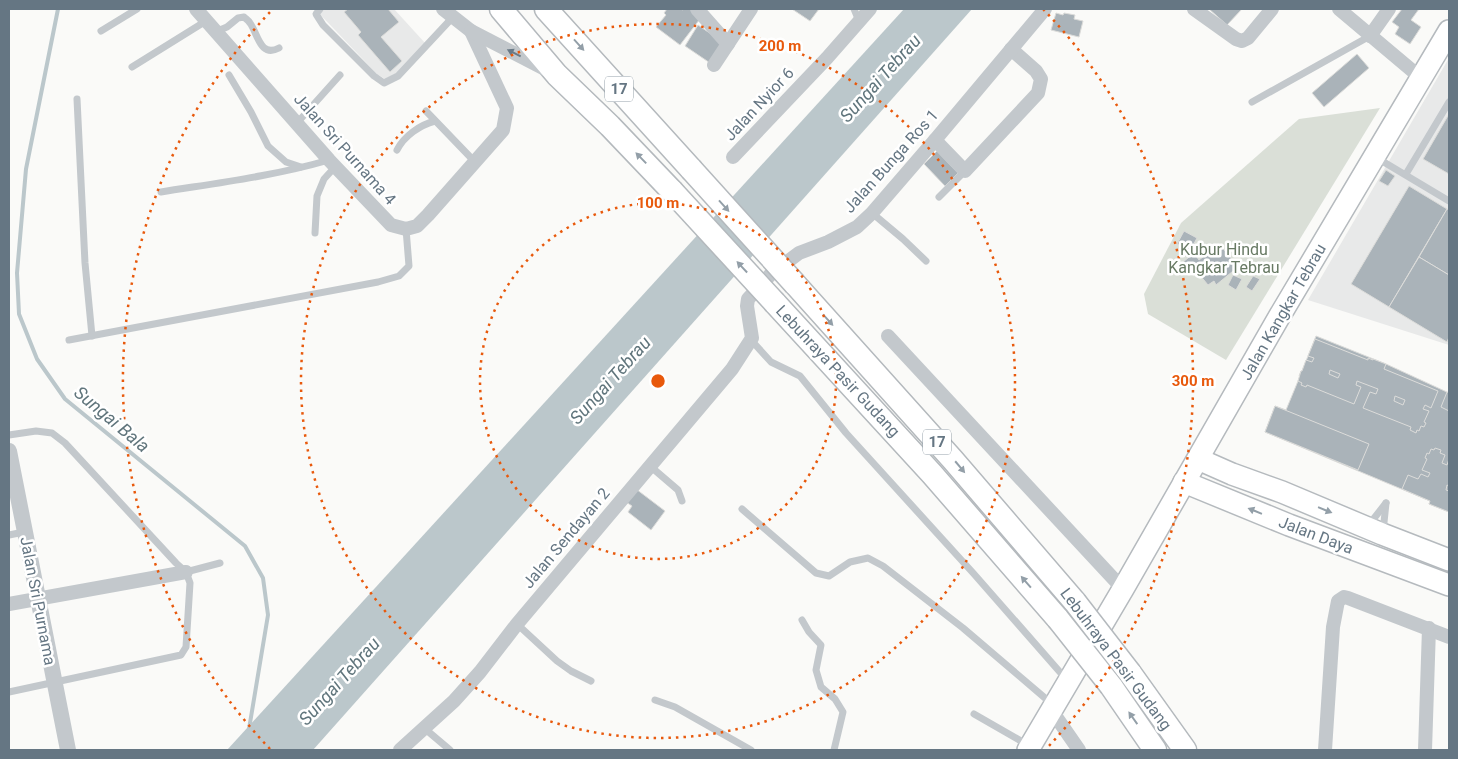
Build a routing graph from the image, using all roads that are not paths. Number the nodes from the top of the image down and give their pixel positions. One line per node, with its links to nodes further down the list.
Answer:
1 (137, 9): 19 (lane)
2 (196, 9): 16 (street, Jalan Sri Purnama 4)
3 (320, 9): 14 (lane)
4 (501, 9): 28 (highway, Lebuhraya Pasir Gudang / 17)
5 (546, 9): 99 (highway, Lebuhraya Pasir Gudang / 17, one-way to 99, bridge)
6 (697, 9): 22 (street)
7 (751, 9): 22 (street)
8 (870, 9): 15 (street, Jalan Nyior 6)
9 (1045, 9): 24 (street, Jalan Bunga Ros 1)
10 (1194, 9): 11 (street)
11 (1272, 9)
12 (1338, 9): 21 (street)
13 (1389, 9): 21 (street)
14 (448, 13): 17 (street)
15 (857, 15): 40 (street, Jalan Nyior 6)
16 (206, 21): 20 (street, Jalan Sri Purnama 4); 26 (lane)
17 (471, 31): 28 (street, one-way to 17); 41 (street)
18 (1449, 31): 30 (main road, Jalan Kangkar Tebrau)
19 (101, 32)
20 (215, 32): 23 (lane); 36 (street, Jalan Sri Purnama 4)
21 (1370, 36): 30 (street); 32 (lane)
22 (728, 44): 25 (street)
23 (279, 48)
24 (1011, 49): 37 (street, Jalan Bunga Ros 1); 44 (street)
25 (714, 65)
26 (132, 67)
27 (340, 75): 36 (lane)
28 (557, 75): 98 (highway, Lebuhraya Pasir Gudang / 17, one-way to 28, bridge)
29 (229, 76): 43 (lane)
30 (1421, 78): 39 (main road, Jalan Kangkar Tebrau)
31 (78, 99): 53 (lane)
32 (1252, 102)
33 (1449, 102): 45 (lane)
34 (426, 111): 35 (lane)
35 (435, 121): 38 (lane); 41 (lane)
36 (297, 123): 42 (street, Jalan Sri Purnama 4)
37 (935, 140): 44 (street); 49 (street, Jalan Bunga Ros 1)
38 (397, 150)
39 (1375, 156): 45 (lane); 57 (main road, Jalan Kangkar Tebrau)
40 (733, 157)
41 (475, 162): 50 (street)
42 (332, 163): 43 (lane); 50 (street, Jalan Sri Purnama 4); 51 (lane)
43 (301, 168): 46 (lane)
44 (965, 171): 47 (lane)
45 (1406, 174): 48 (lane)
46 (161, 192)
47 (939, 197)
48 (1449, 201)
49 (872, 213): 52 (lane); 56 (street, Jalan Bunga Ros 1)
50 (406, 229): 53 (lane)
51 (315, 233)
52 (926, 261)
53 (92, 336): 55 (lane)
54 (888, 336): 75 (street)
55 (69, 340)
56 (751, 340): 61 (street, Jalan Sendayan 2); 83 (lane)
57 (1219, 422): 60 (main road, Jalan Kangkar Tebrau); 63 (main road)
58 (9, 434): 73 (lane)
59 (9, 452): 62 (street, Jalan Sri Purnama)
60 (1198, 459): 63 (main road, Jalan Daya); 64 (main road, Jalan Kangkar Tebrau)
61 (650, 466): 66 (lane); 79 (street, Jalan Sendayan 2)
62 (11, 470): 69 (street, Jalan Sri Purnama)
63 (1232, 474): 70 (main road, Jalan Daya, one-way to 70)
64 (1184, 482): 65 (main road, Jalan Daya); 68 (main road, Jalan Kangkar Tebrau)
65 (1220, 497): 68 (main road); 72 (main road, Jalan Daya, one-way to 65)
66 (682, 501)
67 (742, 509): 87 (lane)
68 (1157, 529): 75 (main road, Jalan Kangkar Tebrau)
69 (17, 534): 76 (street, Jalan Sri Purnama)
70 (1443, 557): 72 (main road)
71 (220, 563): 73 (lane)
72 (1413, 571): 74 (main road, Jalan Daya)
73 (186, 572): 76 (street); 84 (lane)
74 (1449, 585)
75 (1123, 589): 83 (main road, Jalan Kangkar Tebrau)
76 (38, 598): 77 (street); 84 (street, Jalan Sri Purnama)
77 (9, 604)
78 (802, 620): 96 (lane)
79 (517, 624): 82 (lane); 89 (street, Jalan Sendayan 2)
80 (1429, 628): 81 (street); 100 (street); 101 (street)
81 (1449, 637)
82 (592, 681)
83 (1068, 682): 87 (main road, Jalan Kangkar Tebrau)
84 (55, 683): 85 (lane); 92 (street, Jalan Sri Purnama)
85 (9, 692)
86 (655, 700): 95 (lane)
87 (1053, 708): 91 (main road, Jalan Kangkar Tebrau); 97 (street)
88 (974, 714): 91 (lane)
89 (424, 728): 90 (street, Jalan Sendayan 2); 94 (lane)
90 (413, 744): 93 (street, Jalan Sendayan 2)
91 (1029, 749)
92 (68, 750)
93 (400, 750)
94 (450, 750)
95 (751, 750)
96 (834, 750)
97 (1079, 750)
98 (1155, 750)
99 (1185, 750)
100 (1325, 750)
101 (1425, 750)

